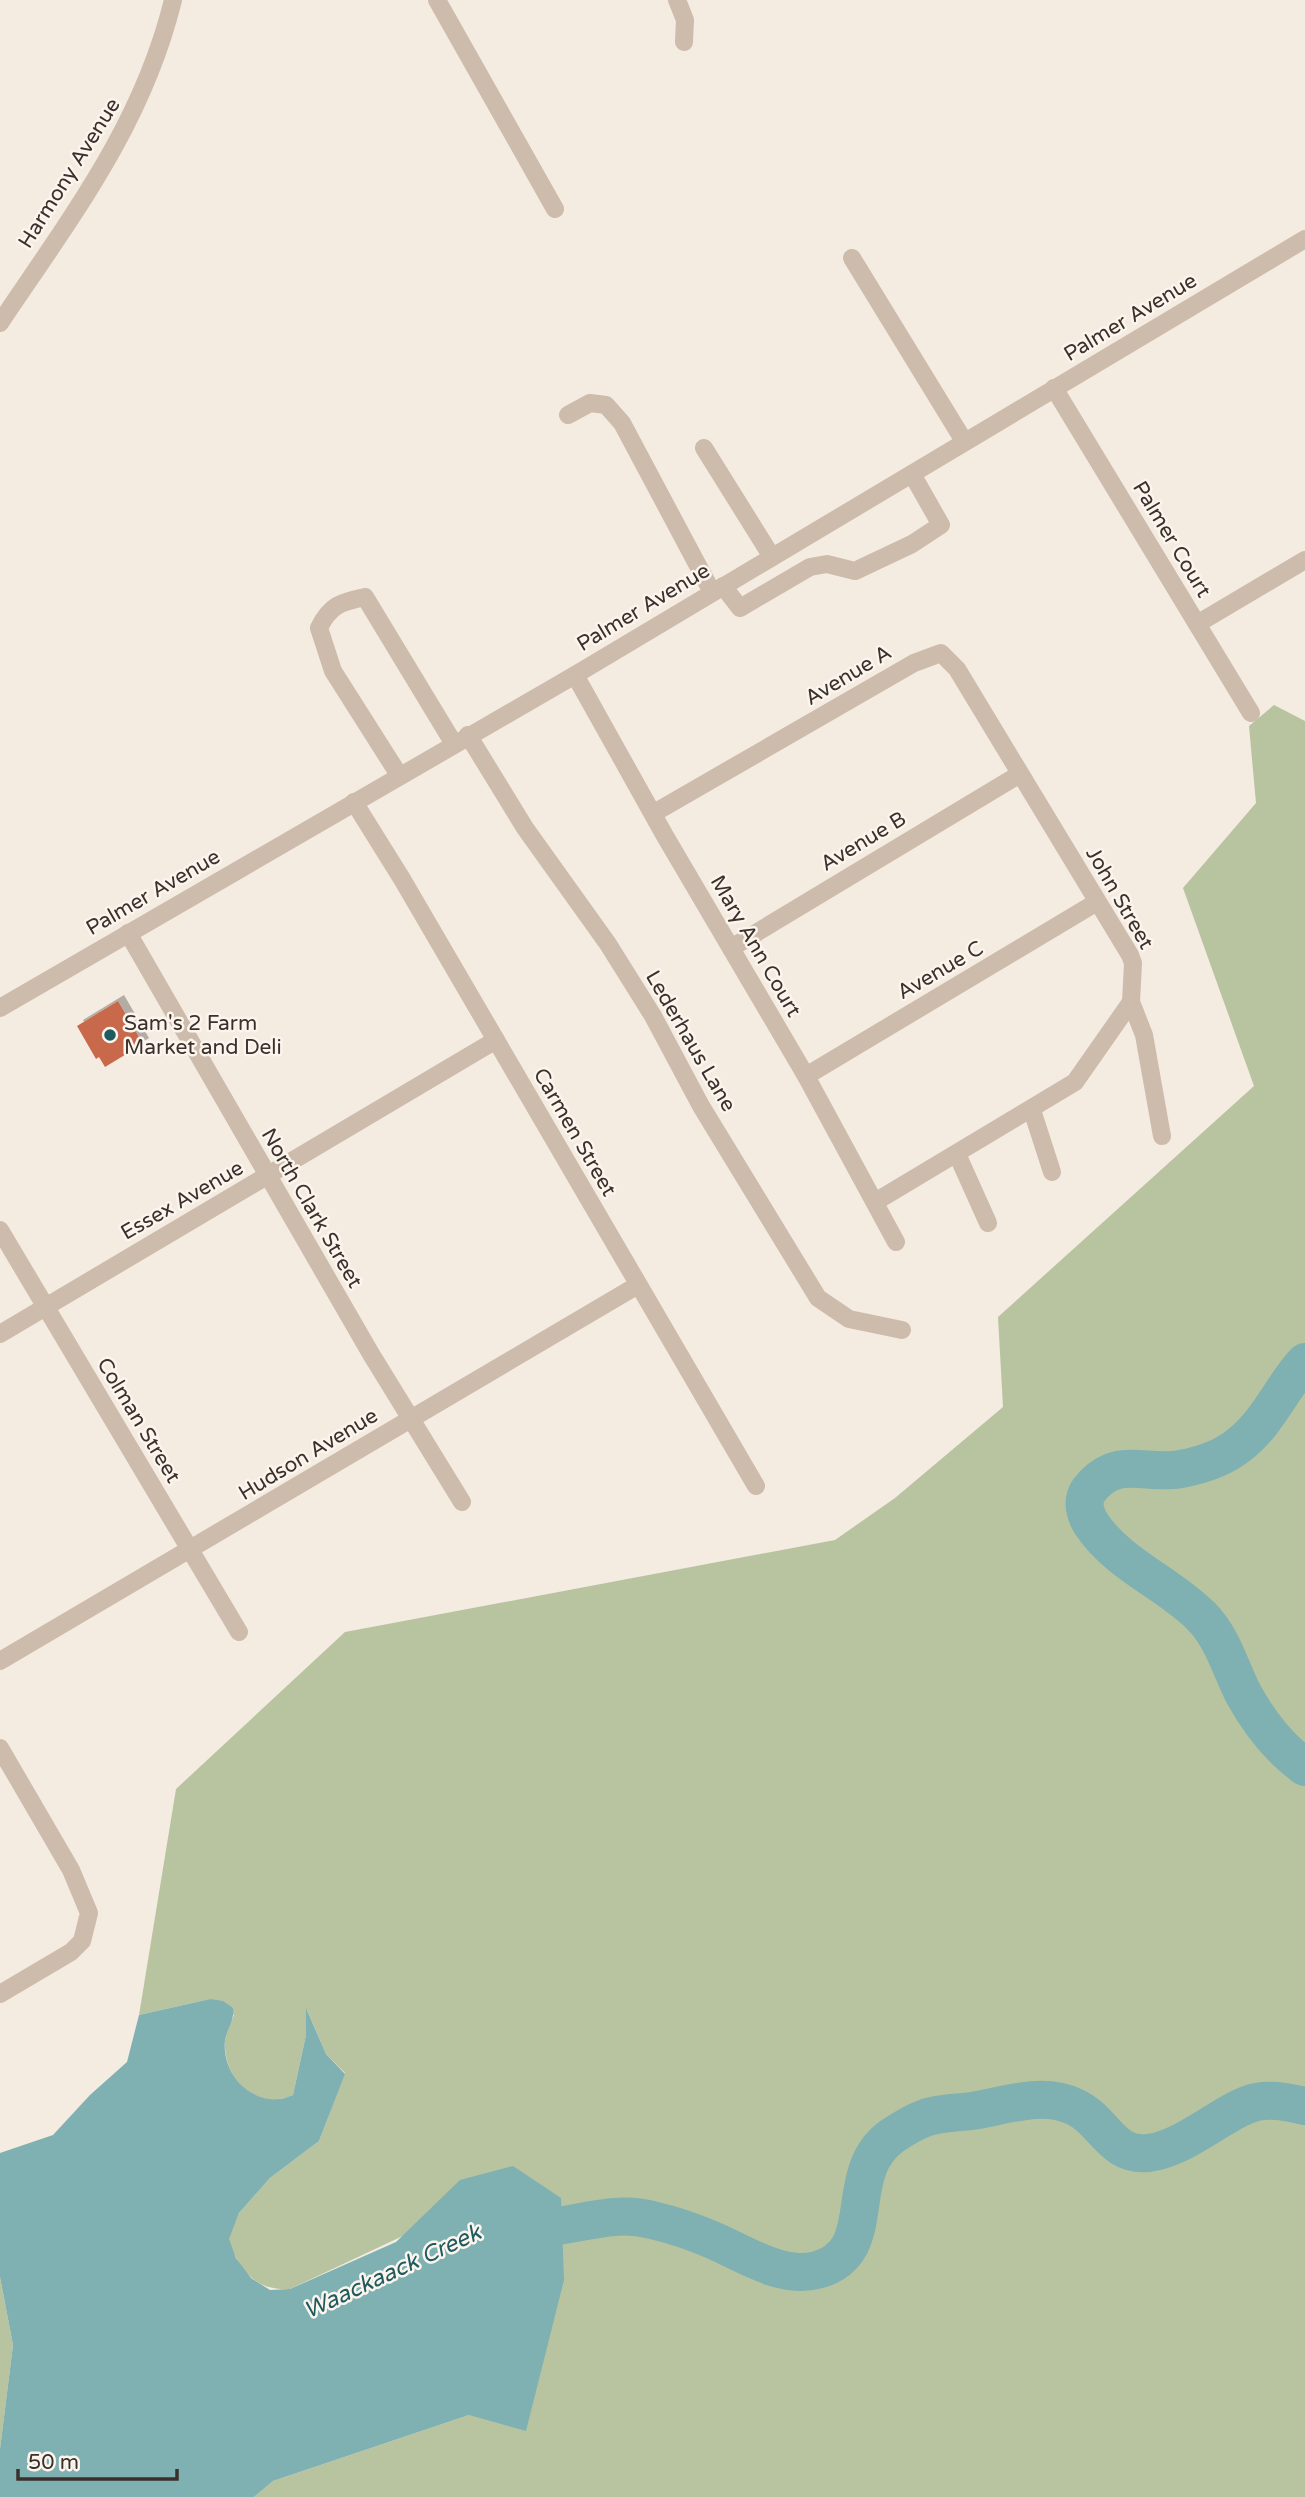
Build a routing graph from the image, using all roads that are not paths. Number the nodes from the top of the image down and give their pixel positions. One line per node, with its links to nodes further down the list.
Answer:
1 (173, 0): 8 (street, Harmony Avenue)
2 (437, 0): 5 (street)
3 (677, 0): 4 (street)
4 (684, 42)
5 (555, 209)
6 (1305, 239): 9 (street, Palmer Avenue)
7 (852, 258): 11 (street)
8 (0, 323)
9 (1054, 388): 11 (street, Palmer Avenue); 19 (street, Palmer Court)
10 (568, 415): 18 (street)
11 (964, 441): 13 (street, Palmer Avenue)
12 (704, 448): 15 (street)
13 (912, 474): 14 (street, Palmer Avenue); 17 (street)
14 (794, 543): 15 (street, Palmer Avenue); 17 (street)
15 (772, 557): 18 (street, Palmer Avenue)
16 (1305, 560): 19 (street)
17 (810, 567): 18 (street)
18 (718, 589): 20 (street, Palmer Avenue)
19 (1197, 624): 21 (street, Palmer Court)
20 (575, 675): 22 (street, Palmer Avenue); 26 (street, Mary Ann Court)
21 (1251, 713)
22 (461, 739): 24 (street, Palmer Avenue); 24 (street, Lederhaus Lane); 45 (street, Lederhaus Lane)
23 (1020, 774): 26 (street, Avenue A); 27 (street, John Street); 29 (street, Avenue B)
24 (399, 775): 25 (street, Palmer Avenue)
25 (354, 802): 28 (street, Palmer Avenue); 32 (street, Carmen Street)
26 (654, 813): 29 (street, Mary Ann Court)
27 (1097, 902): 30 (street, John Street); 33 (street, Avenue C)
28 (128, 933): 31 (street, Palmer Avenue); 38 (street, North Clark Street)
29 (731, 948): 33 (street, Mary Ann Court)
30 (1131, 1002): 34 (street); 35 (street, John Street)
31 (0, 1008)
32 (496, 1040): 38 (street, Essex Avenue); 43 (street, Carmen Street)
33 (806, 1076): 39 (street, Mary Ann Court)
34 (1032, 1110): 36 (street); 37 (street)
35 (1163, 1136)
36 (957, 1154): 39 (street); 40 (street)
37 (1052, 1172)
38 (268, 1177): 44 (street, Essex Avenue); 47 (street, North Clark Street)
39 (875, 1202): 42 (street, Mary Ann Court)
40 (988, 1223)
41 (0, 1230): 44 (street, Colman Street)
42 (896, 1242)
43 (638, 1285): 47 (street, Hudson Avenue); 48 (street, Carmen Street)
44 (46, 1307): 46 (street, Essex Avenue); 50 (street, Colman Street)
45 (902, 1330)
46 (0, 1334)
47 (412, 1419): 49 (street, North Clark Street); 50 (street, Hudson Avenue)
48 (755, 1486)
49 (462, 1502)
50 (190, 1550): 51 (street, Colman Street); 52 (street, Hudson Avenue)
51 (239, 1632)
52 (0, 1661)
53 (0, 1748): 54 (street)
54 (0, 1994)

